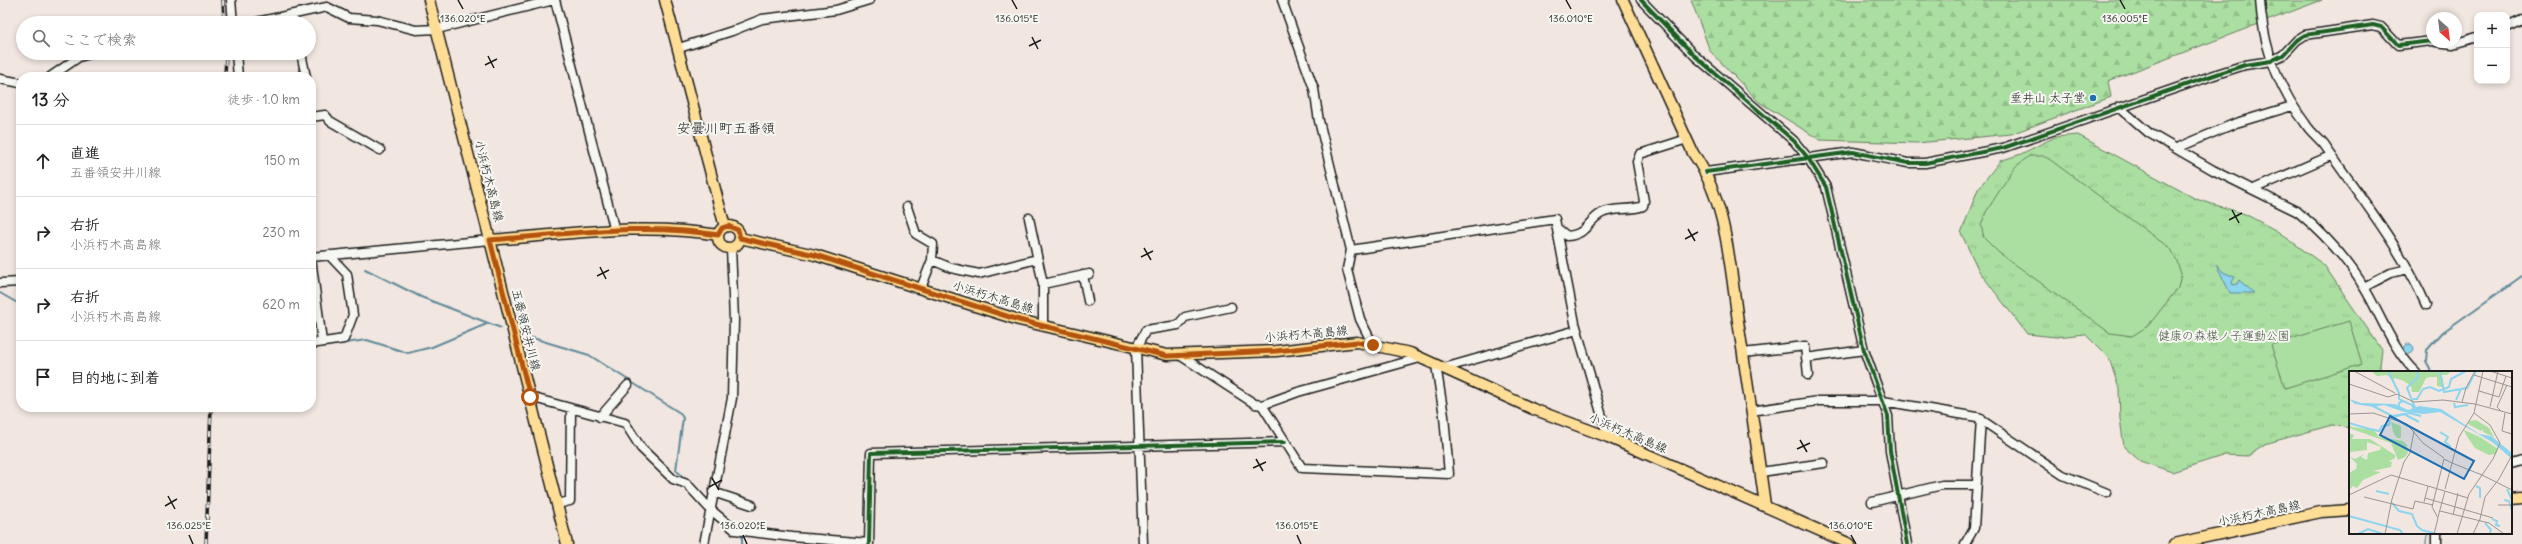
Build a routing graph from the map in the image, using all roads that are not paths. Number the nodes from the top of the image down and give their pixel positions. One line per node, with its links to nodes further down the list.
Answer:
1 (231, 0): 10 (street)
2 (430, 0): 14 (main road, 小浜朽木高島線)
3 (554, 0): 14 (street); 42 (street)
4 (665, 0): 18 (main road)
5 (870, 0): 18 (street)
6 (1282, 0): 47 (street)
7 (1624, 0): 31 (main road)
8 (1640, 0): 35 (street)
9 (2260, 0): 22 (street)
10 (232, 16)
11 (302, 16): 14 (street)
12 (2522, 20): 13 (street)
13 (2510, 26)
14 (437, 29): 45 (main road, 小浜朽木高島線)
15 (2474, 38): 16 (street)
16 (2462, 41)
17 (2426, 43): 22 (street)
18 (679, 48): 40 (main road)
19 (75, 60): 23 (street)
20 (237, 60): 24 (street)
21 (302, 60): 25 (street)
22 (2271, 61): 28 (street); 29 (street)
23 (57, 72)
24 (238, 72)
25 (305, 72)
26 (0, 79): 27 (street)
27 (16, 82)
28 (2292, 106): 32 (street); 34 (street)
29 (2119, 107): 32 (street); 35 (street)
30 (316, 116): 33 (street)
31 (1687, 139): 36 (main road); 41 (street)
32 (2178, 148): 37 (street)
33 (380, 150)
34 (2330, 156): 37 (street); 52 (street)
35 (1808, 158): 36 (street); 68 (street)
36 (1706, 172): 69 (main road)
37 (2254, 189): 56 (street)
38 (907, 207): 51 (street)
39 (1029, 218): 50 (street)
40 (725, 226): 43 (main road); 44 (main road, 小浜朽木高島線)
41 (1558, 229): 47 (street); 63 (street)
42 (615, 231): 43 (main road, 小浜朽木高島線); 45 (main road, 小浜朽木高島線)
43 (718, 235): 46 (main road)
44 (740, 238): 46 (main road); 57 (main road, 小浜朽木高島線)
45 (490, 240): 48 (street); 77 (main road, 五番領安井川線)
46 (731, 248): 92 (street)
47 (1351, 250): 66 (street)
48 (329, 255): 49 (street); 64 (street)
49 (316, 257)
50 (1037, 259): 51 (street); 55 (street)
51 (932, 260): 57 (street)
52 (2408, 269): 56 (street); 60 (street)
53 (16, 282): 54 (street)
54 (0, 283)
55 (1043, 284): 59 (street); 62 (street)
56 (2364, 286): 74 (street)
57 (921, 288): 62 (main road, 小浜朽木高島線)
58 (316, 296): 64 (street)
59 (1088, 301)
60 (2426, 305)
61 (1231, 306): 67 (street)
62 (1043, 326): 67 (main road, 小浜朽木高島線)
63 (1578, 330): 73 (street); 84 (street)
64 (322, 342): 65 (street)
65 (316, 343)
66 (1373, 345): 70 (main road, 小浜朽木高島線); 71 (main road, 小浜朽木高島線)
67 (1136, 348): 70 (main road, 小浜朽木高島線); 86 (street)
68 (1864, 350): 72 (street); 78 (street)
69 (1743, 353): 72 (street); 81 (main road)
70 (1181, 356): 79 (street)
71 (1420, 358): 73 (main road, 小浜朽木高島線); 79 (street)
72 (1806, 358): 75 (street)
73 (1440, 367): 84 (main road, 小浜朽木高島線); 85 (street)
74 (2415, 371)
75 (1808, 375)
76 (628, 385): 82 (street)
77 (530, 397): 80 (street); 98 (main road, 五番領安井川線)
78 (1883, 400): 81 (street); 83 (street); 94 (street)
79 (1262, 405): 85 (street)
80 (571, 409): 82 (street); 98 (street)
81 (1751, 411): 90 (main road)
82 (600, 417): 101 (street)
83 (1981, 419): 91 (street); 93 (street)
84 (1608, 437): 100 (main road, 小浜朽木高島線)
85 (1285, 442): 86 (street)
86 (1140, 446): 103 (street); 106 (street)
87 (2522, 461): 89 (street)
88 (1824, 463): 90 (street)
89 (2512, 464)
90 (1760, 472): 100 (main road)
91 (1975, 485): 94 (street); 109 (street)
92 (713, 492): 99 (street); 101 (street)
93 (2108, 493)
94 (1898, 496): 97 (street); 108 (street)
95 (2522, 498): 96 (main road)
96 (2512, 499)
97 (1872, 502)
98 (557, 504): 104 (main road, 五番領安井川線)
99 (752, 505)
100 (1765, 505): 107 (main road, 小浜朽木高島線)
101 (710, 509): 103 (street); 105 (street)
102 (2349, 510): 110 (main road, 小浜朽木高島線)
103 (869, 543)
104 (567, 544)
105 (704, 544)
106 (1143, 544)
107 (1850, 544)
108 (1907, 544)
109 (1965, 544)
110 (2174, 544)

